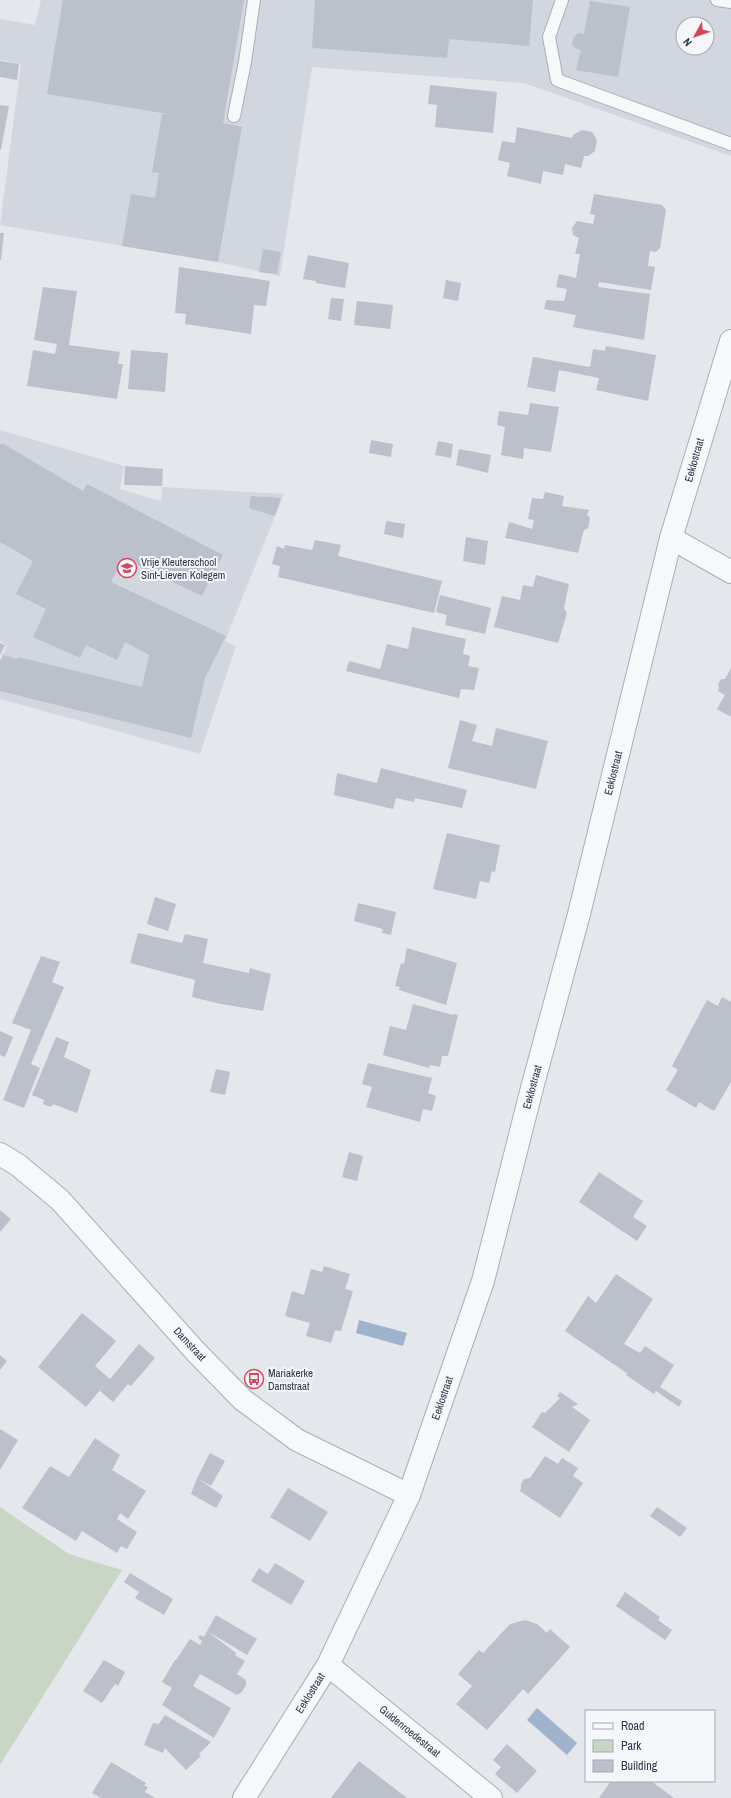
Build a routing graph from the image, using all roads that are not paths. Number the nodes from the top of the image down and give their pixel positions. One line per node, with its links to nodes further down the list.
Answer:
1 (254, 0): 5 (lane)
2 (562, 0): 6 (lane)
3 (718, 0): 4 (lane)
4 (731, 2)
5 (234, 116)
6 (731, 144)
7 (731, 341): 8 (street, Eeklostraat)
8 (671, 538): 9 (street); 11 (street, Eeklostraat)
9 (731, 572)
10 (0, 1154): 11 (street, Damstraat)
11 (409, 1495): 12 (street, Eeklostraat)
12 (328, 1665): 13 (street, Eeklostraat); 14 (street, Guldenroedestraat)
13 (244, 1798)
14 (491, 1798)

